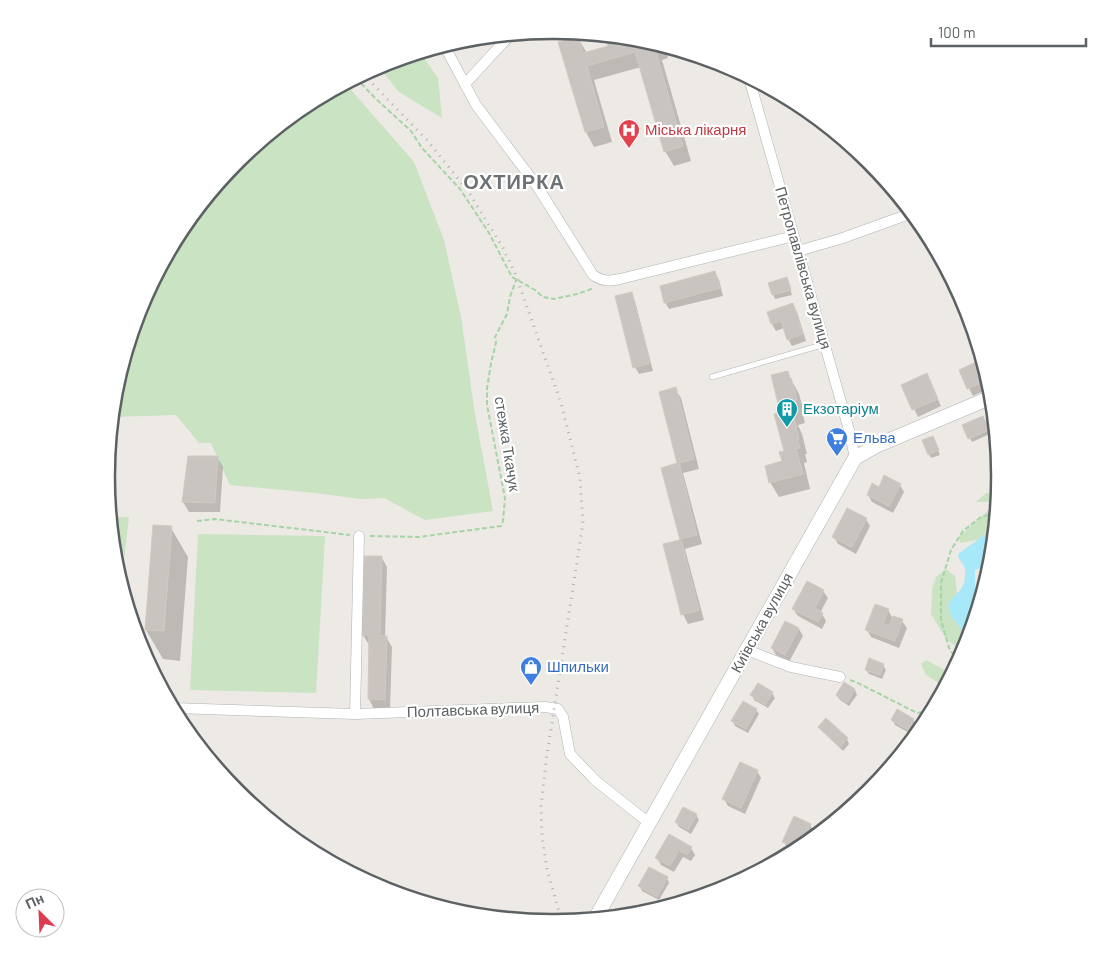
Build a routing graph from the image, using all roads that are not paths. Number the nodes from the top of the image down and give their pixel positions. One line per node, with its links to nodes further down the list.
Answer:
1 (504, 41): 3 (street)
2 (448, 52): 3 (street)
3 (465, 84): 6 (street)
4 (751, 86): 6 (street, Петропавлівська вулиця)
5 (904, 216): 7 (street)
6 (794, 236): 7 (street, Петропавлівська вулиця)
7 (798, 251): 8 (street, Петропавлівська вулиця)
8 (825, 344): 9 (lane); 11 (street, Петропавлівська вулиця)
9 (712, 377)
10 (984, 400): 11 (main road)
11 (855, 458): 13 (main road, Київська вулиця)
12 (359, 536): 16 (street)
13 (747, 650): 14 (street); 17 (main road, Київська вулиця)
14 (840, 677)
15 (182, 708): 16 (street, Полтавська вулиця)
16 (355, 714): 17 (street, Полтавська вулиця)
17 (649, 823): 18 (main road, Київська вулиця)
18 (603, 912)

